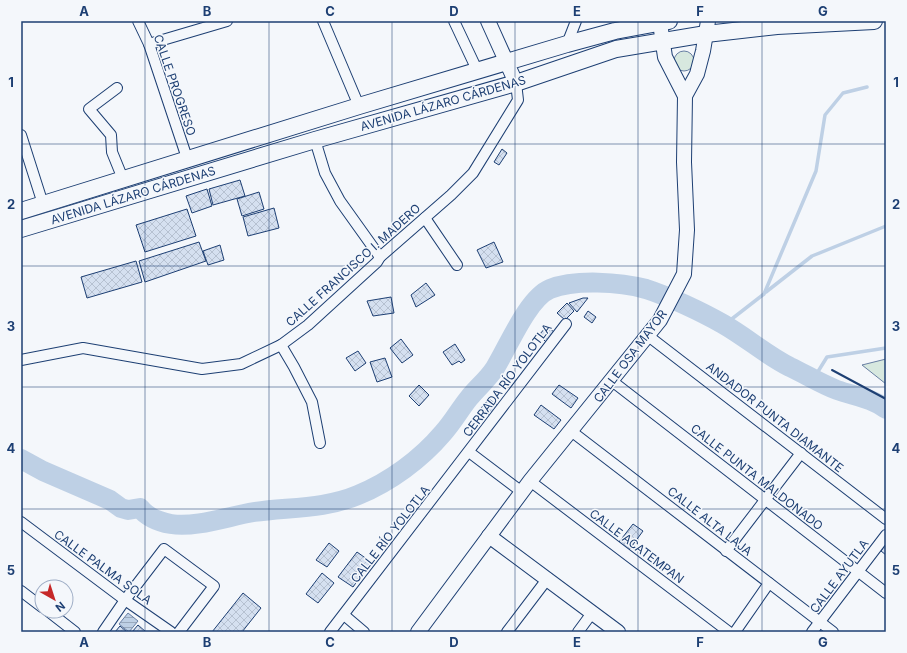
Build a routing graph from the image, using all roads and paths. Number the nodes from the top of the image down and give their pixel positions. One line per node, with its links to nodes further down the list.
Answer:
1 (138, 21): 11 (street, CALLE PROGRESO)
2 (227, 21): 11 (street)
3 (323, 21): 18 (street)
4 (454, 21): 14 (street)
5 (488, 21): 13 (main road)
6 (576, 21): 12 (street)
7 (874, 21): 9 (main road, AVENIDA LÁZARO CÁRDENAS)
8 (665, 22): 10 (main road, CALLE OSA MAYOR); 12 (main road, AVENIDA LÁZARO CÁRDENAS)
9 (707, 27): 10 (main road, AVENIDA LÁZARO CÁRDENAS); 17 (main road, CALLE OSA MAYOR)
10 (662, 42): 15 (main road, AVENIDA LÁZARO CÁRDENAS); 17 (main road, CALLE OSA MAYOR)
11 (148, 44): 21 (street, CALLE PROGRESO)
12 (567, 44): 13 (main road, AVENIDA LÁZARO CÁRDENAS)
13 (506, 63): 14 (main road, AVENIDA LÁZARO CÁRDENAS); 15 (main road)
14 (478, 72): 18 (main road, AVENIDA LÁZARO CÁRDENAS)
15 (516, 83): 20 (main road, AVENIDA LÁZARO CÁRDENAS); 25 (street, CALLE FRANCISCO I. MADERO)
16 (117, 88): 22 (street)
17 (685, 96): 30 (main road, CALLE OSA MAYOR)
18 (359, 106): 21 (main road, AVENIDA LÁZARO CÁRDENAS)
19 (21, 135): 23 (street)
20 (315, 140): 26 (main road, AVENIDA LÁZARO CÁRDENAS); 27 (street)
21 (187, 158): 22 (main road, AVENIDA LÁZARO CÁRDENAS)
22 (123, 179): 23 (main road, AVENIDA LÁZARO CÁRDENAS)
23 (43, 204): 24 (main road, AVENIDA LÁZARO CÁRDENAS)
24 (21, 210)
25 (424, 218): 27 (street, CALLE FRANCISCO I. MADERO); 28 (street)
26 (21, 229)
27 (380, 257): 31 (street, CALLE FRANCISCO I. MADERO)
28 (457, 265)
29 (566, 324): 36 (street, CERRADA RÍO YOLOTLA)
30 (647, 335): 33 (main road, CALLE OSA MAYOR); 37 (street, ANDADOR PUNTA DIAMANTE)
31 (281, 345): 32 (street, CALLE FRANCISCO I. MADERO); 35 (street)
32 (21, 360)
33 (612, 381): 34 (main road, CALLE OSA MAYOR); 39 (street, CALLE PUNTA MALDONADO)
34 (571, 431): 38 (main road, CALLE OSA MAYOR); 44 (street, CALLE ALTA LAJA)
35 (320, 443)
36 (470, 452): 38 (street, CALLE ACATEMPAN); 53 (street, CALLE RÍO YOLOTLA)
37 (801, 453): 39 (street); 40 (street, ANDADOR PUNTA DIAMANTE)
38 (526, 487): 43 (main road, CALLE OSA MAYOR); 66 (street, CALLE ACATEMPAN)
39 (765, 500): 44 (street); 45 (street, CALLE PUNTA MALDONADO)
40 (886, 519)
41 (22, 525): 50 (street, CALLE PALMA SOLA)
42 (886, 535): 45 (street, CALLE AYUTLA)
43 (490, 536): 46 (main road); 62 (main road, CALLE OSA MAYOR)
44 (726, 551): 47 (street, CALLE ALTA LAJA)
45 (858, 572): 48 (street, CALLE PUNTA MALDONADO); 55 (street, CALLE AYUTLA)
46 (548, 578): 52 (main road); 63 (street)
47 (769, 583): 55 (street, CALLE ALTA LAJA); 67 (street)
48 (886, 593)
49 (23, 596): 51 (street)
50 (125, 600): 57 (street); 58 (street, CALLE PALMA SOLA); 59 (street)
51 (34, 602)
52 (592, 613): 64 (street); 65 (main road)
53 (344, 615): 60 (street, CALLE RÍO YOLOTLA); 61 (street)
54 (58, 619): 56 (street)
55 (820, 622): 68 (street, CALLE AYUTLA); 69 (street, CALLE ALTA LAJA)
56 (75, 632)
57 (103, 632)
58 (171, 632)
59 (179, 632)
60 (330, 632)
61 (364, 632)
62 (418, 632)
63 (507, 632)
64 (578, 632)
65 (618, 632)
66 (729, 632)
67 (734, 632)
68 (812, 632)
69 (832, 632)

